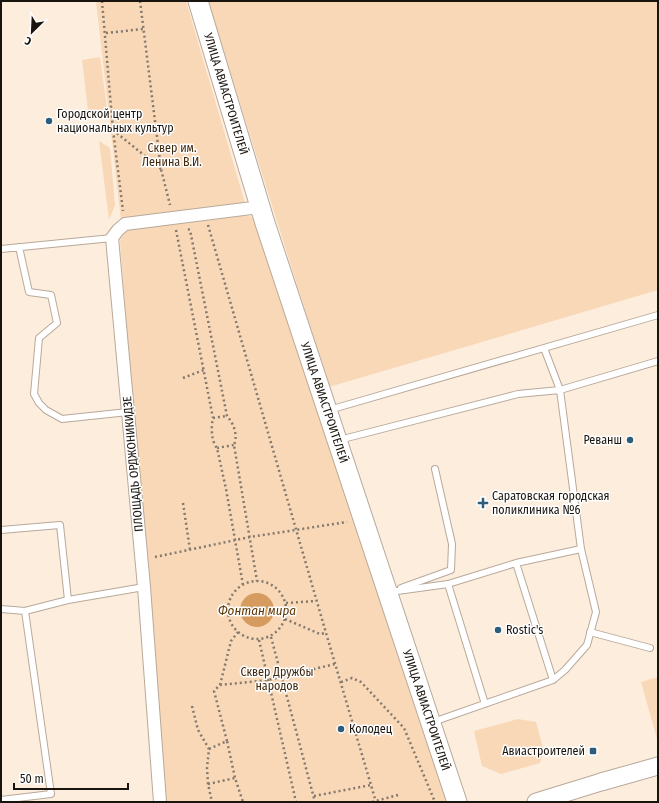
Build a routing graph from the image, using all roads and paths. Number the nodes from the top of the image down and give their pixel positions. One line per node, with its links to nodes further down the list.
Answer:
1 (102, 1): 5 (path)
2 (140, 1): 4 (path)
3 (198, 1): 8 (main road, УЛИЦА АВИАСТРОИТЕЛЕЙ)
4 (143, 29): 5 (path); 7 (path)
5 (106, 32): 6 (path)
6 (113, 130): 7 (path); 11 (path)
7 (161, 169): 10 (path)
8 (260, 207): 9 (street); 23 (main road, УЛИЦА АВИАСТРОИТЕЛЕЙ)
9 (206, 213): 10 (street); 34 (path)
10 (173, 217): 11 (street)
11 (125, 224): 14 (street)
12 (186, 227): 25 (path)
13 (175, 229): 20 (path)
14 (112, 238): 15 (lane); 24 (street, ПЛОЩАДЬ ОРДЖОНИКИДЗЕ)
15 (19, 247): 16 (lane); 24 (lane)
16 (1, 249)
17 (658, 315): 18 (lane)
18 (544, 348): 22 (lane); 23 (lane)
19 (658, 361): 22 (lane)
20 (204, 370): 21 (path); 26 (path)
21 (183, 378)
22 (560, 390): 27 (lane); 37 (lane)
23 (328, 410): 27 (main road, УЛИЦА АВИАСТРОИТЕЛЕЙ)
24 (128, 412): 44 (street, ПЛОЩАДЬ ОРДЖОНИКИДЗЕ)
25 (227, 416): 26 (path); 28 (path)
26 (213, 418): 29 (path)
27 (338, 441): 45 (main road, УЛИЦА АВИАСТРОИТЕЛЕЙ)
28 (234, 445): 29 (path); 35 (path)
29 (217, 448): 36 (path)
30 (435, 469): 45 (lane)
31 (183, 503): 38 (path)
32 (348, 522): 34 (path)
33 (1, 530): 46 (lane)
34 (296, 530): 35 (path); 47 (path)
35 (250, 537): 36 (path); 41 (path)
36 (234, 541): 38 (path); 43 (path)
37 (581, 549): 40 (lane); 53 (lane)
38 (190, 550): 39 (path)
39 (152, 558)
40 (516, 563): 42 (lane); 61 (lane)
41 (258, 581): 43 (path); 48 (path)
42 (448, 584): 45 (lane); 64 (lane)
43 (243, 585): 52 (path)
44 (144, 587): 46 (lane); 76 (street, ПЛОЩАДЬ ОРДЖОНИКИДЗЕ)
45 (388, 592): 66 (main road, УЛИЦА АВИАСТРОИТЕЛЕЙ)
46 (68, 600): 50 (lane)
47 (316, 601): 48 (path); 54 (path)
48 (286, 603): 51 (path)
49 (1, 610): 50 (lane)
50 (25, 610): 75 (lane)
51 (286, 619): 54 (path); 55 (path)
52 (238, 632): 56 (path); 63 (path)
53 (590, 632): 57 (lane); 61 (lane)
54 (326, 634): 58 (path)
55 (270, 636): 56 (path); 59 (path)
56 (259, 640): 60 (path)
57 (650, 648)
58 (335, 664): 59 (path); 62 (path)
59 (282, 677): 60 (path); 74 (path)
60 (268, 680): 63 (path); 79 (path)
61 (553, 680): 64 (lane)
62 (341, 682): 72 (path); 83 (path)
63 (220, 685): 67 (path)
64 (485, 704): 66 (lane)
65 (192, 706): 68 (path)
66 (431, 722): 84 (main road, УЛИЦА АВИАСТРОИТЕЛЕЙ)
67 (227, 740): 68 (path); 70 (path)
68 (209, 749): 71 (path)
69 (657, 768): 85 (main road)
70 (235, 778): 71 (path); 78 (path)
71 (208, 784): 77 (path)
72 (371, 785): 74 (path); 82 (path)
73 (398, 795): 82 (path)
74 (314, 796): 80 (path)
75 (1, 800)
76 (160, 802)
77 (212, 802)
78 (243, 802)
79 (296, 802)
80 (316, 802)
81 (372, 802): 82 (path)
82 (376, 802)
83 (435, 802)
84 (458, 802)
85 (536, 802)

